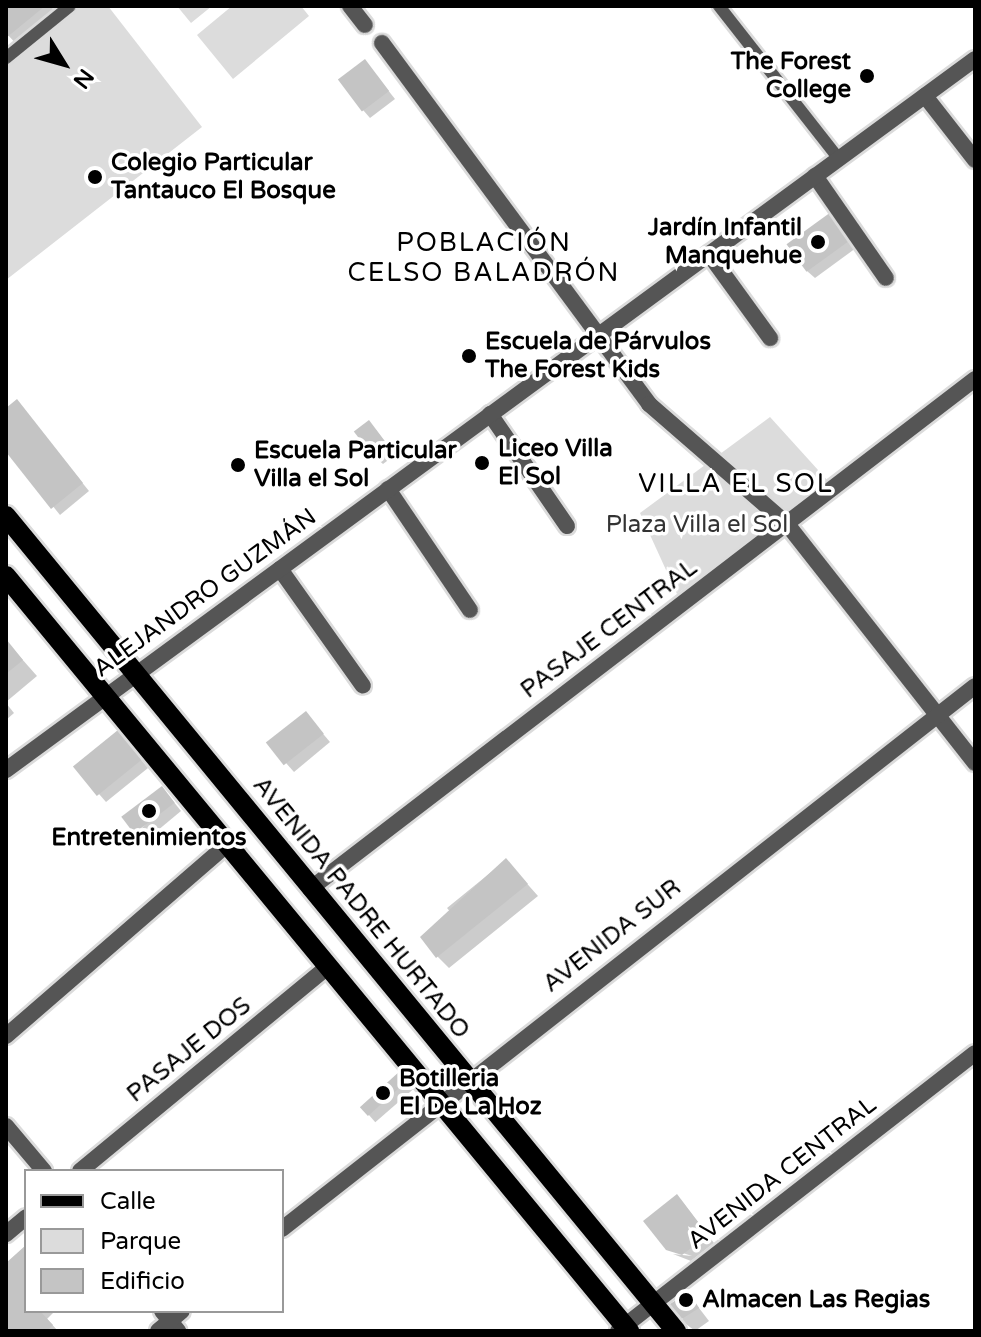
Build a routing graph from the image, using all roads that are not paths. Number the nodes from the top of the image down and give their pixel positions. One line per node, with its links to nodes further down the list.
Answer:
1 (70, 6): 6 (lane)
2 (350, 6): 4 (street)
3 (719, 6): 9 (lane)
4 (365, 25)
5 (382, 43): 14 (street)
6 (6, 58)
7 (975, 59): 8 (street, ALEJANDRO GUZMÁN)
8 (925, 96): 9 (street, ALEJANDRO GUZMÁN); 10 (street)
9 (839, 159): 11 (street, ALEJANDRO GUZMÁN)
10 (975, 160)
11 (815, 176): 12 (street, ALEJANDRO GUZMÁN); 13 (street)
12 (709, 254): 14 (street, ALEJANDRO GUZMÁN); 15 (street)
13 (886, 278)
14 (599, 335): 17 (street, ALEJANDRO GUZMÁN); 20 (street)
15 (770, 338)
16 (975, 379): 20 (street, PASAJE CENTRAL)
17 (490, 414): 18 (street, ALEJANDRO GUZMÁN); 21 (street)
18 (388, 489): 22 (street, ALEJANDRO GUZMÁN); 24 (street)
19 (6, 516): 25 (main road, AVENIDA PADRE HURTADO)
20 (787, 524): 29 (street); 33 (street, PASAJE CENTRAL)
21 (567, 526)
22 (280, 569): 25 (street, ALEJANDRO GUZMÁN); 26 (street)
23 (6, 576): 28 (main road)
24 (470, 610)
25 (137, 673): 28 (street, ALEJANDRO GUZMÁN); 33 (main road, AVENIDA PADRE HURTADO)
26 (363, 686)
27 (975, 686): 29 (street, AVENIDA SUR)
28 (105, 696): 31 (street, ALEJANDRO GUZMÁN); 32 (main road)
29 (937, 715): 30 (street); 37 (street, AVENIDA SUR)
30 (975, 763)
31 (6, 770)
32 (228, 844): 34 (main road); 35 (street)
33 (310, 889): 37 (main road, AVENIDA PADRE HURTADO)
34 (329, 966): 38 (main road); 41 (street, PASAJE DOS)
35 (6, 1036)
36 (975, 1053): 45 (street, AVENIDA CENTRAL)
37 (466, 1078): 38 (street, AVENIDA SUR); 45 (main road, AVENIDA PADRE HURTADO)
38 (439, 1101): 43 (street, AVENIDA SUR); 46 (main road)
39 (6, 1126): 40 (street)
40 (42, 1169)
41 (82, 1169)
42 (24, 1219): 44 (street)
43 (284, 1227)
44 (6, 1234)
45 (653, 1304): 46 (street, AVENIDA CENTRAL); 47 (main road, AVENIDA PADRE HURTADO)
46 (624, 1329)
47 (676, 1331)

